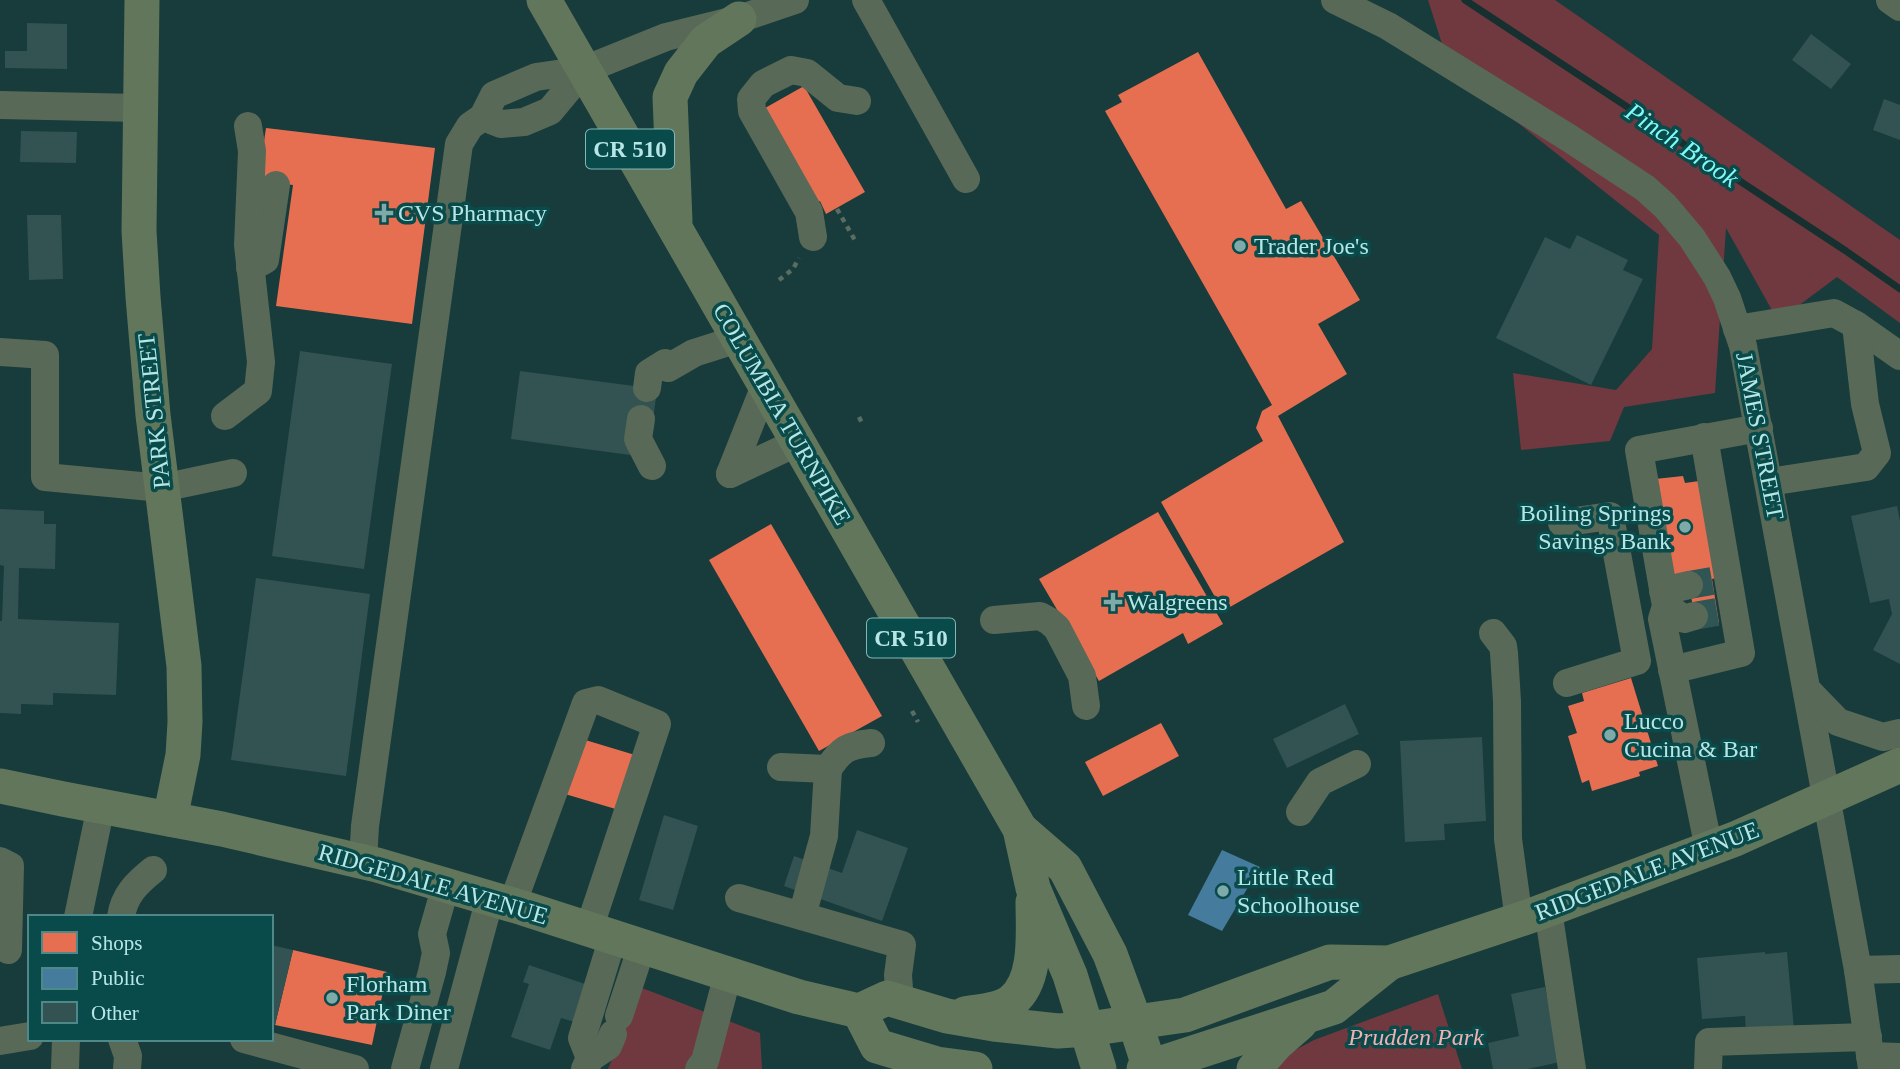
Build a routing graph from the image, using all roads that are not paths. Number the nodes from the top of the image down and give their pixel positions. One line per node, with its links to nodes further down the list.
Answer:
1 (142, 0): 13 (main road, PARK STREET)
2 (544, 0): 10 (main road, COLUMBIA TURNPIKE / CR 510)
3 (795, 0): 9 (street)
4 (866, 0): 15 (street)
5 (1335, 0): 8 (street, JAMES STREET)
6 (1890, 0): 7 (street)
7 (1900, 7)
8 (1387, 13): 21 (street, JAMES STREET)
9 (739, 19): 10 (street); 17 (main road)
10 (584, 70): 17 (main road, COLUMBIA TURNPIKE / CR 510); 59 (street)
11 (857, 101): 18 (street)
12 (0, 105): 13 (street)
13 (140, 108): 36 (main road, PARK STREET)
14 (248, 126): 19 (street)
15 (966, 179)
16 (276, 185): 19 (street)
17 (676, 228): 22 (main road, COLUMBIA TURNPIKE / CR 510)
18 (806, 248)
19 (250, 268): 27 (street)
20 (1856, 325): 21 (street); 24 (street); 32 (street)
21 (1737, 329): 29 (street, JAMES STREET)
22 (738, 338): 25 (main road, COLUMBIA TURNPIKE / CR 510); 26 (street)
23 (0, 352): 36 (street)
24 (1900, 356)
25 (765, 386): 31 (main road, COLUMBIA TURNPIKE / CR 510); 31 (street)
26 (647, 388)
27 (225, 416)
28 (641, 419): 33 (street)
29 (1759, 428): 30 (street); 35 (street, JAMES STREET)
30 (1704, 437): 38 (street); 38 (street)
31 (798, 442): 56 (main road, COLUMBIA TURNPIKE / CR 510)
32 (1888, 459): 35 (street)
33 (652, 466)
34 (233, 473): 36 (street)
35 (1769, 482): 43 (street, JAMES STREET)
36 (162, 488): 55 (main road, PARK STREET)
37 (1562, 523): 42 (street)
38 (1700, 597): 41 (street); 41 (street)
39 (994, 620): 44 (street)
40 (1493, 634): 67 (street)
41 (1672, 670): 57 (street)
42 (1567, 683)
43 (1808, 691): 45 (street); 52 (street, JAMES STREET)
44 (1087, 706)
45 (1900, 733)
46 (871, 743): 50 (street)
47 (1357, 764): 54 (street)
48 (1900, 765): 52 (main road, RIDGEDALE AVENUE)
49 (781, 766): 50 (street)
50 (828, 769): 68 (street)
51 (0, 786): 53 (main road, RIDGEDALE AVENUE)
52 (1827, 798): 57 (main road, RIDGEDALE AVENUE); 73 (street, JAMES STREET)
53 (101, 806): 55 (main road, RIDGEDALE AVENUE); 65 (street)
54 (1300, 812)
55 (170, 819): 59 (main road, RIDGEDALE AVENUE)
56 (1020, 829): 62 (main road, COLUMBIA TURNPIKE / CR 510); 79 (main road, COLUMBIA TURNPIKE / CR 510)
57 (1709, 849): 67 (main road, RIDGEDALE AVENUE)
58 (0, 861): 70 (street)
59 (363, 861): 61 (main road, RIDGEDALE AVENUE)
60 (153, 870): 66 (street)
61 (446, 885): 64 (main road, RIDGEDALE AVENUE); 92 (street)
62 (1033, 888): 77 (main road); 80 (main road, COLUMBIA TURNPIKE / CR 510)
63 (739, 898): 68 (street)
64 (501, 902): 69 (main road, RIDGEDALE AVENUE); 69 (street); 93 (street)
65 (78, 915)
66 (121, 915)
67 (1534, 915): 71 (main road, RIDGEDALE AVENUE); 99 (street)
68 (802, 916): 75 (street)
69 (615, 937): 74 (main road, RIDGEDALE AVENUE); 88 (street); 88 (street)
70 (13, 950)
71 (1389, 963): 78 (main road, RIDGEDALE AVENUE); 79 (main road, RIDGEDALE AVENUE)
72 (1900, 969): 73 (street)
73 (1858, 970): 86 (street, JAMES STREET)
74 (728, 974): 76 (main road, RIDGEDALE AVENUE); 94 (street)
75 (900, 1003): 76 (main road, RIDGEDALE AVENUE); 77 (main road, RIDGEDALE AVENUE)
76 (859, 1011): 95 (main road)
77 (947, 1016): 80 (main road, RIDGEDALE AVENUE)
78 (1307, 1016): 97 (main road, RIDGEDALE AVENUE); 98 (main road)
79 (1135, 1022): 80 (main road, RIDGEDALE AVENUE); 97 (main road, COLUMBIA TURNPIKE / CR 510)
80 (1088, 1029): 96 (main road, COLUMBIA TURNPIKE / CR 510)
81 (28, 1036): 82 (street)
82 (0, 1041)
83 (66, 1041): 89 (street)
84 (123, 1041): 90 (street)
85 (251, 1041): 91 (street)
86 (1870, 1054): 87 (street); 100 (street)
87 (1900, 1057)
88 (587, 1064)
89 (65, 1069)
90 (127, 1069)
91 (355, 1069)
92 (405, 1069)
93 (444, 1069)
94 (699, 1069)
95 (975, 1069)
96 (1099, 1069)
97 (1148, 1069)
98 (1254, 1069)
99 (1572, 1069)
100 (1708, 1069)

